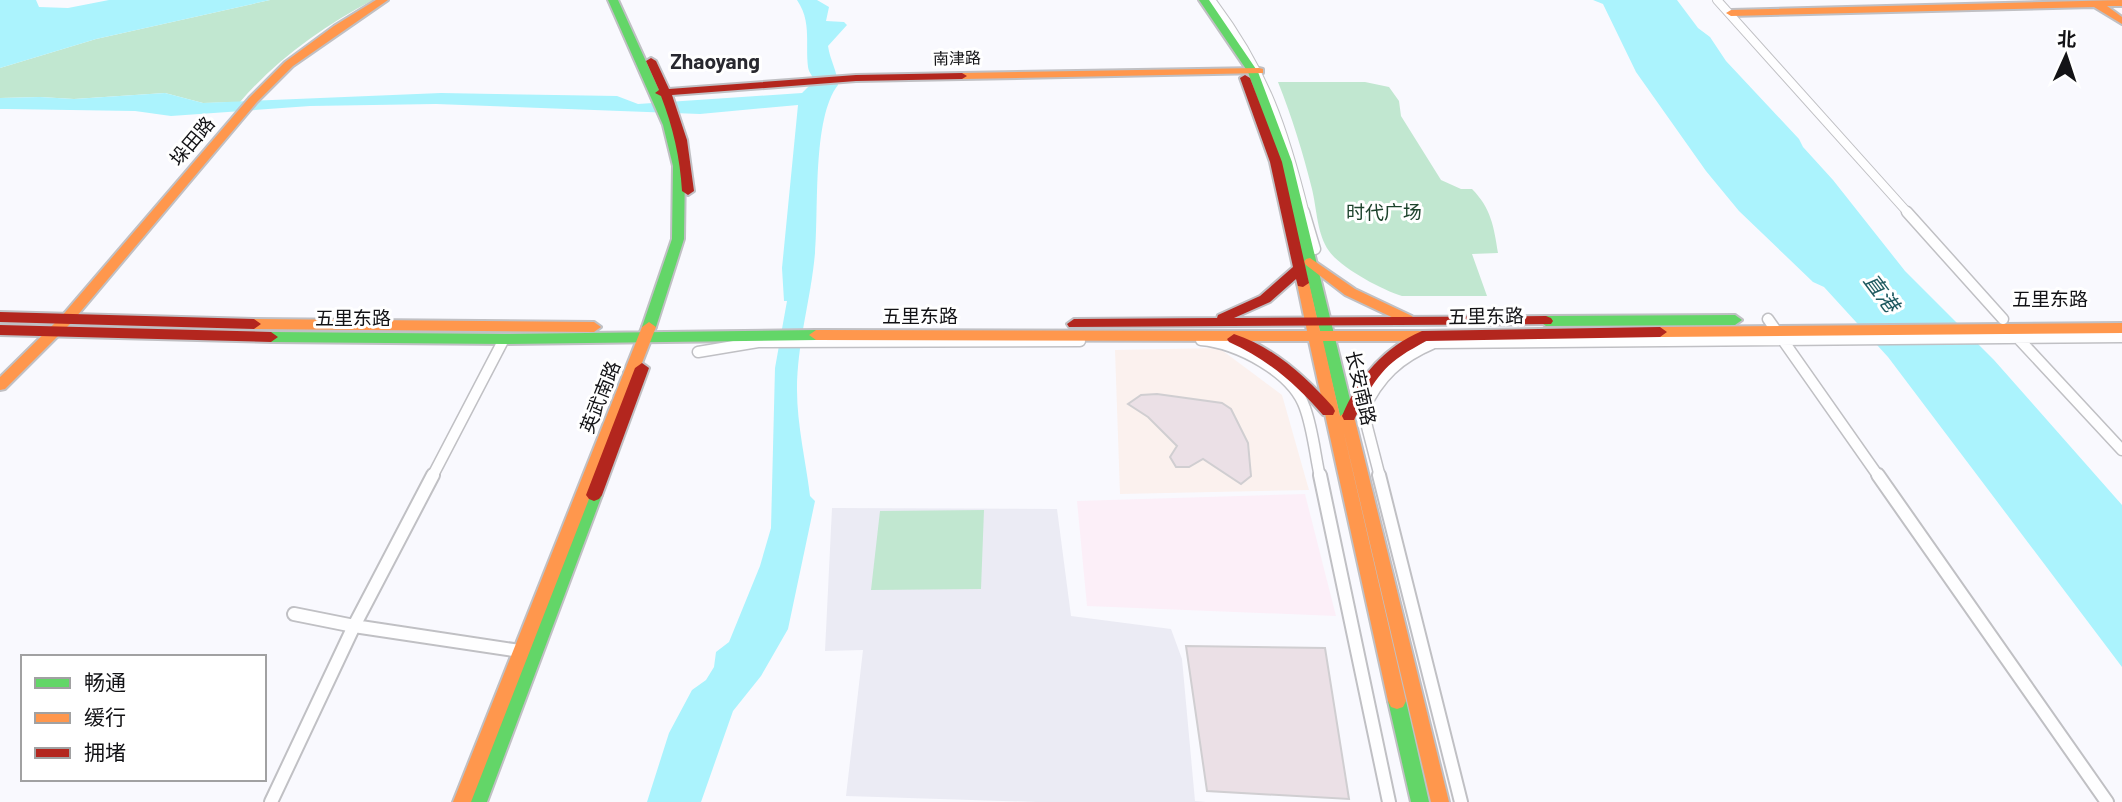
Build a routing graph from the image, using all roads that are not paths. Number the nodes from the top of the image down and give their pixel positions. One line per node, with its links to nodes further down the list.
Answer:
1 (383, 0): 16 (main road, 垛田路)
2 (613, 0): 12 (main road, 英武南路)
3 (623, 0): 12 (main road, 英武南路)
4 (1194, 0): 11 (main road, 长安南路)
5 (1204, 0): 11 (main road, 长安南路)
6 (1211, 0): 11 (street)
7 (1717, 0): 9 (street)
8 (2106, 4): 9 (main road); 10 (main road)
9 (1733, 15): 22 (street)
10 (2122, 18)
11 (1252, 72): 12 (main road, 南津路); 13 (main road, 长安南路); 13 (street)
12 (663, 96): 25 (main road, 英武南路)
13 (1308, 260): 17 (main road); 18 (main road); 20 (main road, 长安南路); 21 (main road, 长安南路)
14 (0, 317): 16 (main road, 五里东路)
15 (2122, 318): 22 (main road, 五里东路)
16 (66, 320): 25 (main road, 五里东路); 26 (main road, 垛田路)
17 (1416, 322): 21 (main road, 五里东路); 24 (main road, 五里东路)
18 (1209, 323): 20 (main road, 五里东路); 28 (main road, 五里东路)
19 (2122, 328): 22 (main road, 五里东路)
20 (1312, 329): 21 (main road, 五里东路); 29 (main road, 五里东路); 35 (main road, 长安南路)
21 (1328, 329): 30 (main road, 五里东路); 36 (main road, 长安南路)
22 (2011, 329): 24 (main road, 五里东路); 31 (street); 37 (street)
23 (0, 330): 26 (main road, 五里东路)
24 (1775, 330): 30 (main road, 五里东路); 47 (street); 48 (street)
25 (651, 331): 27 (main road, 五里东路); 32 (main road, 五里东路); 40 (main road, 英武南路); 43 (main road, 英武南路)
26 (54, 333): 32 (main road, 五里东路); 34 (main road, 垛田路)
27 (753, 335): 28 (main road, 五里东路); 33 (street)
28 (814, 335): 29 (main road, 五里东路); 44 (street)
29 (1225, 336): 35 (main road)
30 (1427, 336): 36 (main road)
31 (2122, 337)
32 (504, 339): 39 (street)
33 (698, 352)
34 (0, 385)
35 (1331, 415): 45 (main road, 长安南路)
36 (1348, 419): 46 (main road, 长安南路)
37 (2122, 450)
38 (294, 614): 39 (street)
39 (354, 626): 40 (street); 41 (street)
40 (520, 651): 42 (main road, 英武南路)
41 (271, 802)
42 (462, 802)
43 (478, 802)
44 (1389, 802)
45 (1420, 802)
46 (1440, 802)
47 (1461, 802)
48 (2107, 802)

